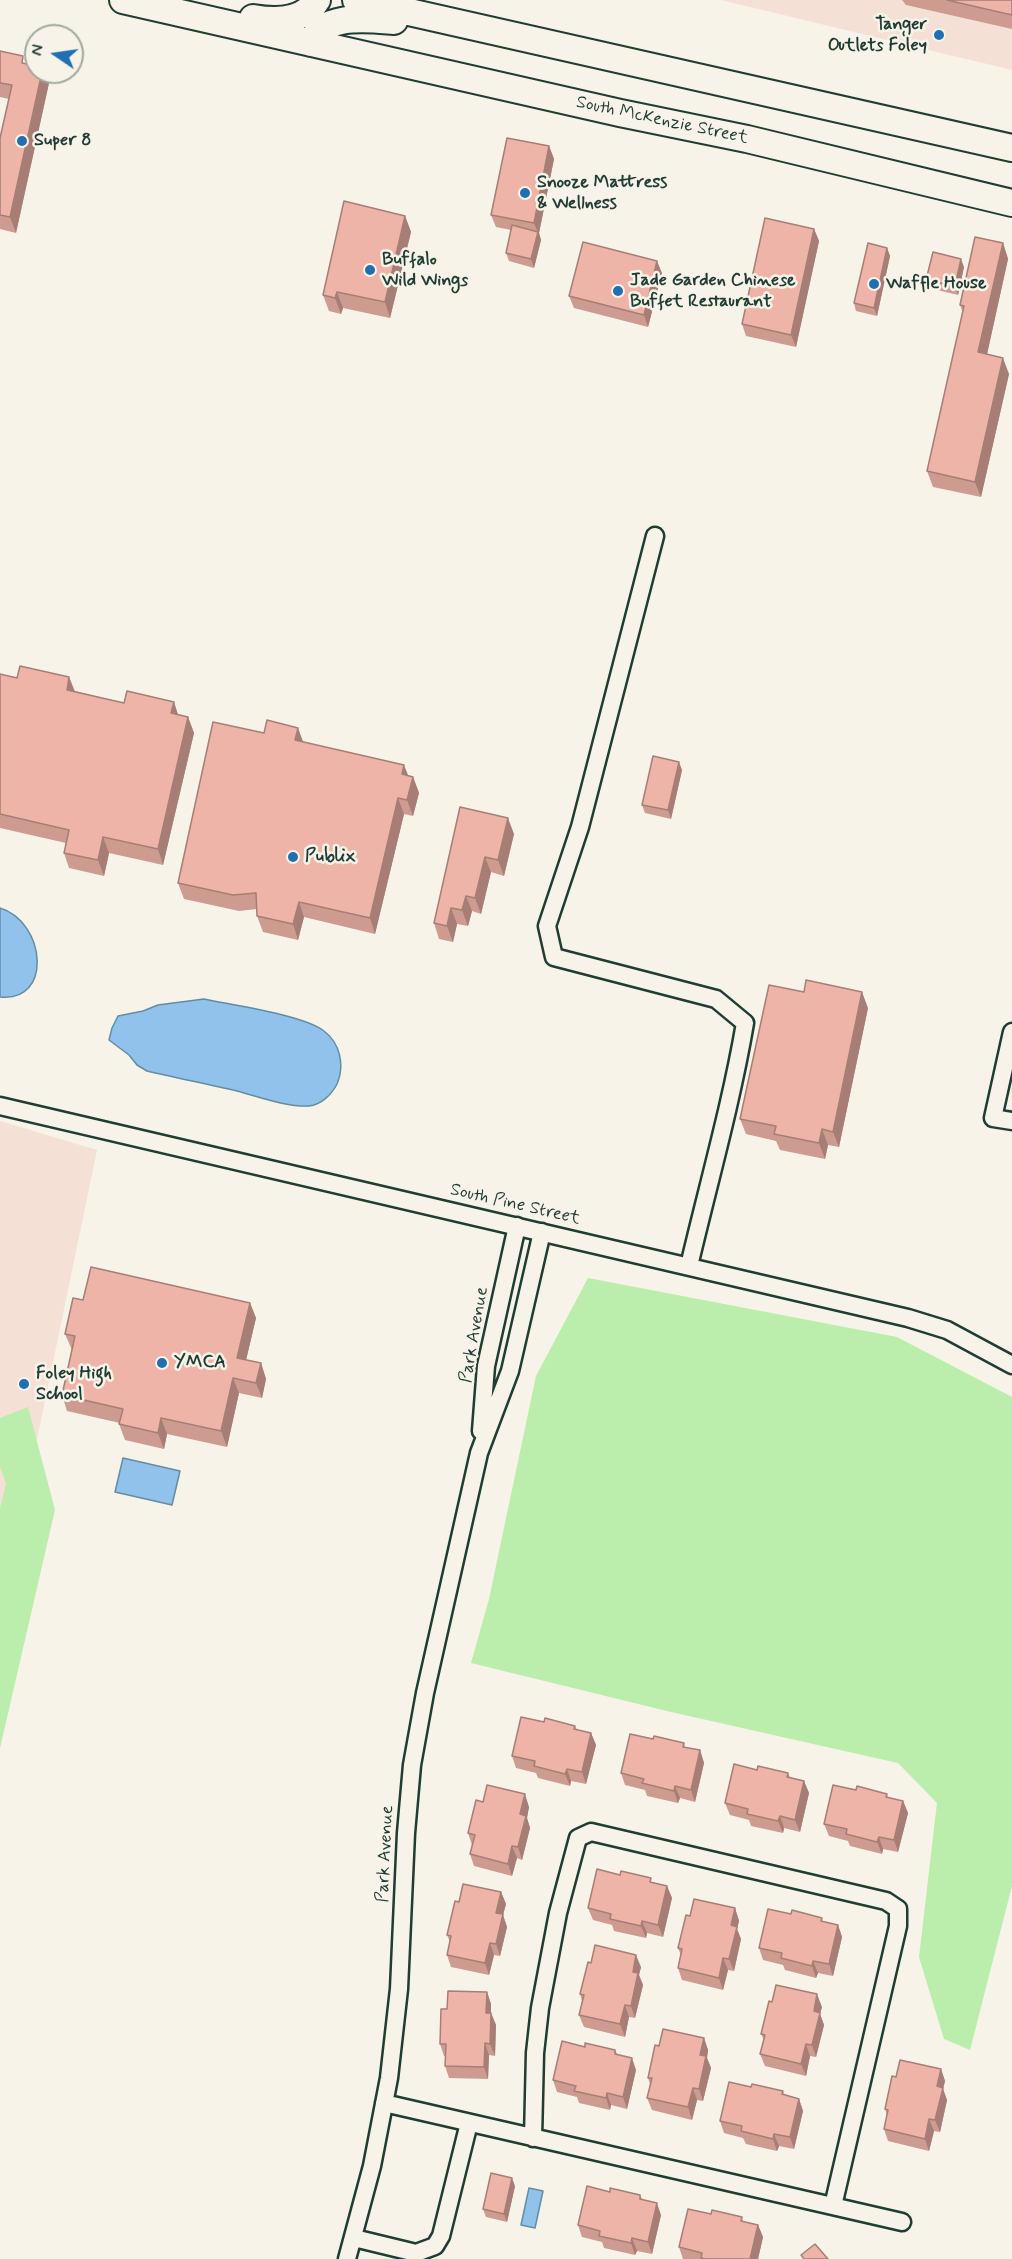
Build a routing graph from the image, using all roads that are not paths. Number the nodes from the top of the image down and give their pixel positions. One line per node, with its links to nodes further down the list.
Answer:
1 (123, 0): 6 (main road, South McKenzie Street)
2 (152, 0): 3 (main road)
3 (317, 0)
4 (356, 0): 5 (main road)
5 (464, 24): 6 (main road); 7 (main road)
6 (311, 43): 8 (main road, South McKenzie Street)
7 (1012, 148)
8 (1012, 203)
9 (655, 536): 15 (street)
10 (1012, 1032): 12 (street)
11 (0, 1106): 13 (street, South Pine Street)
12 (1012, 1121)
13 (517, 1226): 14 (street, South Pine Street); 17 (street, Park Avenue)
14 (542, 1232): 15 (street, South Pine Street); 17 (street, Park Avenue)
15 (689, 1266): 16 (street, South Pine Street)
16 (1012, 1365)
17 (479, 1453): 18 (street, Park Avenue)
18 (384, 2103): 19 (street); 23 (street, Park Avenue)
19 (469, 2123): 20 (street); 23 (street)
20 (533, 2138): 21 (street); 21 (street)
21 (833, 2206): 22 (street)
22 (902, 2222)
23 (354, 2238): 24 (street, Park Avenue)
24 (346, 2259)

